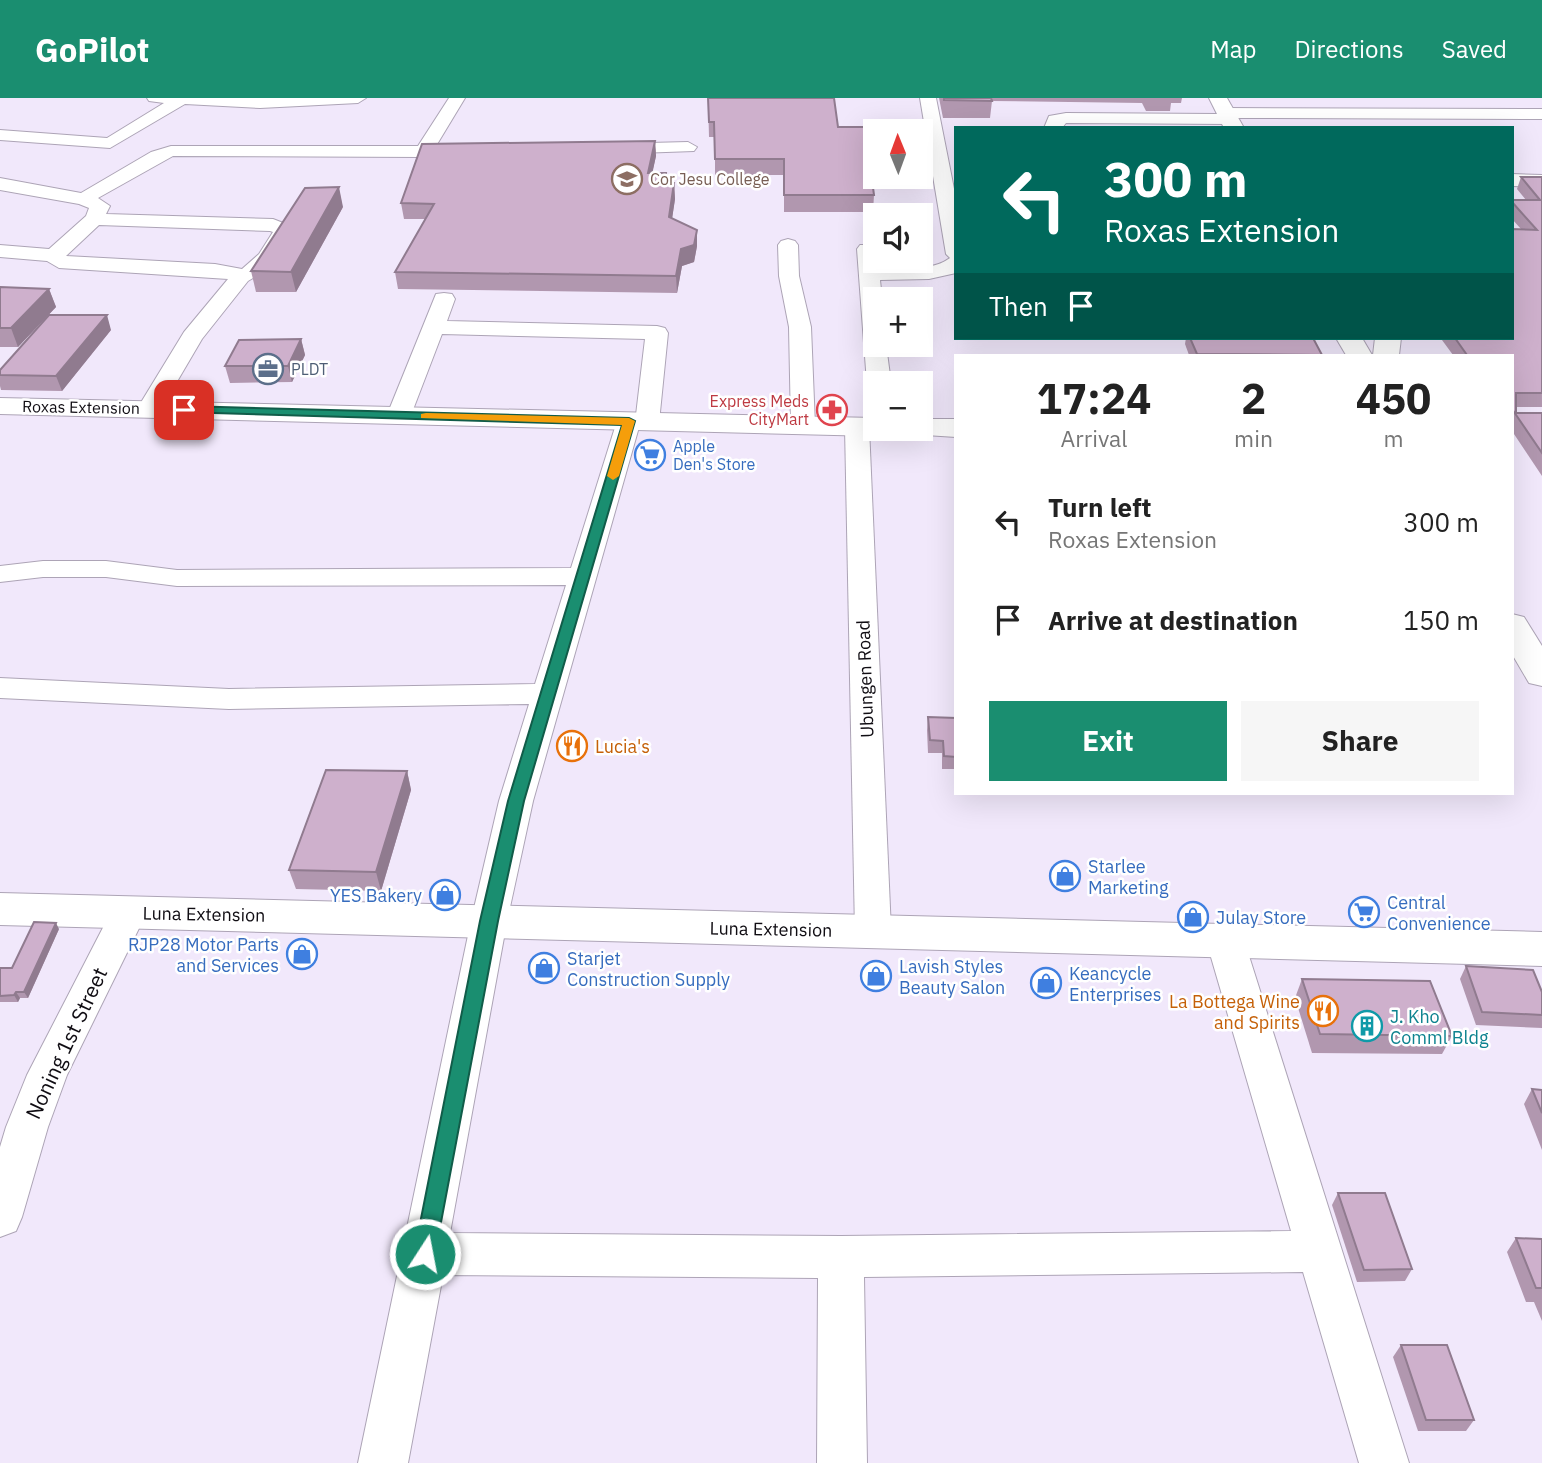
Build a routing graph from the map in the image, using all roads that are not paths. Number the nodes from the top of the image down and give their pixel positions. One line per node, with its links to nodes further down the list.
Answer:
1 (155, 98): 6 (street)
2 (358, 98): 6 (street)
3 (457, 98): 16 (street)
4 (928, 98): 22 (street)
5 (1386, 98): 7 (street)
6 (181, 100): 12 (street)
7 (1397, 113): 8 (street); 9 (street); 11 (street)
8 (1542, 114)
9 (1227, 115): 10 (street)
10 (1054, 126)
11 (1407, 126)
12 (0, 135)
13 (688, 147): 14 (street)
14 (590, 149)
15 (479, 151): 16 (street)
16 (423, 152): 20 (street)
17 (1514, 180): 18 (street)
18 (1542, 181)
19 (0, 184): 20 (street)
20 (85, 199): 21 (street)
21 (93, 219): 25 (street); 28 (street)
22 (954, 243)
23 (788, 245): 36 (street)
24 (0, 251): 25 (street)
25 (55, 256): 28 (street)
26 (954, 264): 27 (street)
27 (869, 274): 29 (street)
28 (241, 277): 33 (street)
29 (870, 287)
30 (444, 299): 31 (street)
31 (432, 327): 34 (street); 35 (street)
32 (0, 406): 33 (main road, Roxas Extension)
33 (149, 409): 34 (main road, Roxas Extension)
34 (398, 415): 35 (main road, Roxas Extension)
35 (638, 421): 36 (main road, Roxas Extension); 42 (street)
36 (803, 426): 37 (main road, Roxas Extension)
37 (863, 427)
38 (933, 428): 39 (main road)
39 (954, 428)
40 (866, 441): 50 (street, Ubungen Road)
41 (0, 574): 42 (street)
42 (584, 576): 46 (street)
43 (1514, 627): 44 (main road)
44 (1542, 675)
45 (0, 688): 46 (street)
46 (549, 694): 49 (street)
47 (0, 909): 48 (main road, Luna Extension)
48 (130, 912): 49 (main road, Luna Extension); 53 (street, Noning 1st Street)
49 (489, 921): 50 (main road, Luna Extension); 55 (street)
50 (873, 931): 51 (main road, Luna Extension)
51 (1225, 940): 52 (main road, Luna Extension); 54 (street)
52 (1542, 948)
53 (0, 1217)
54 (1318, 1251): 56 (street); 59 (street)
55 (425, 1254): 56 (street); 57 (street)
56 (841, 1257): 58 (street)
57 (383, 1463)
58 (842, 1463)
59 (1384, 1463)

